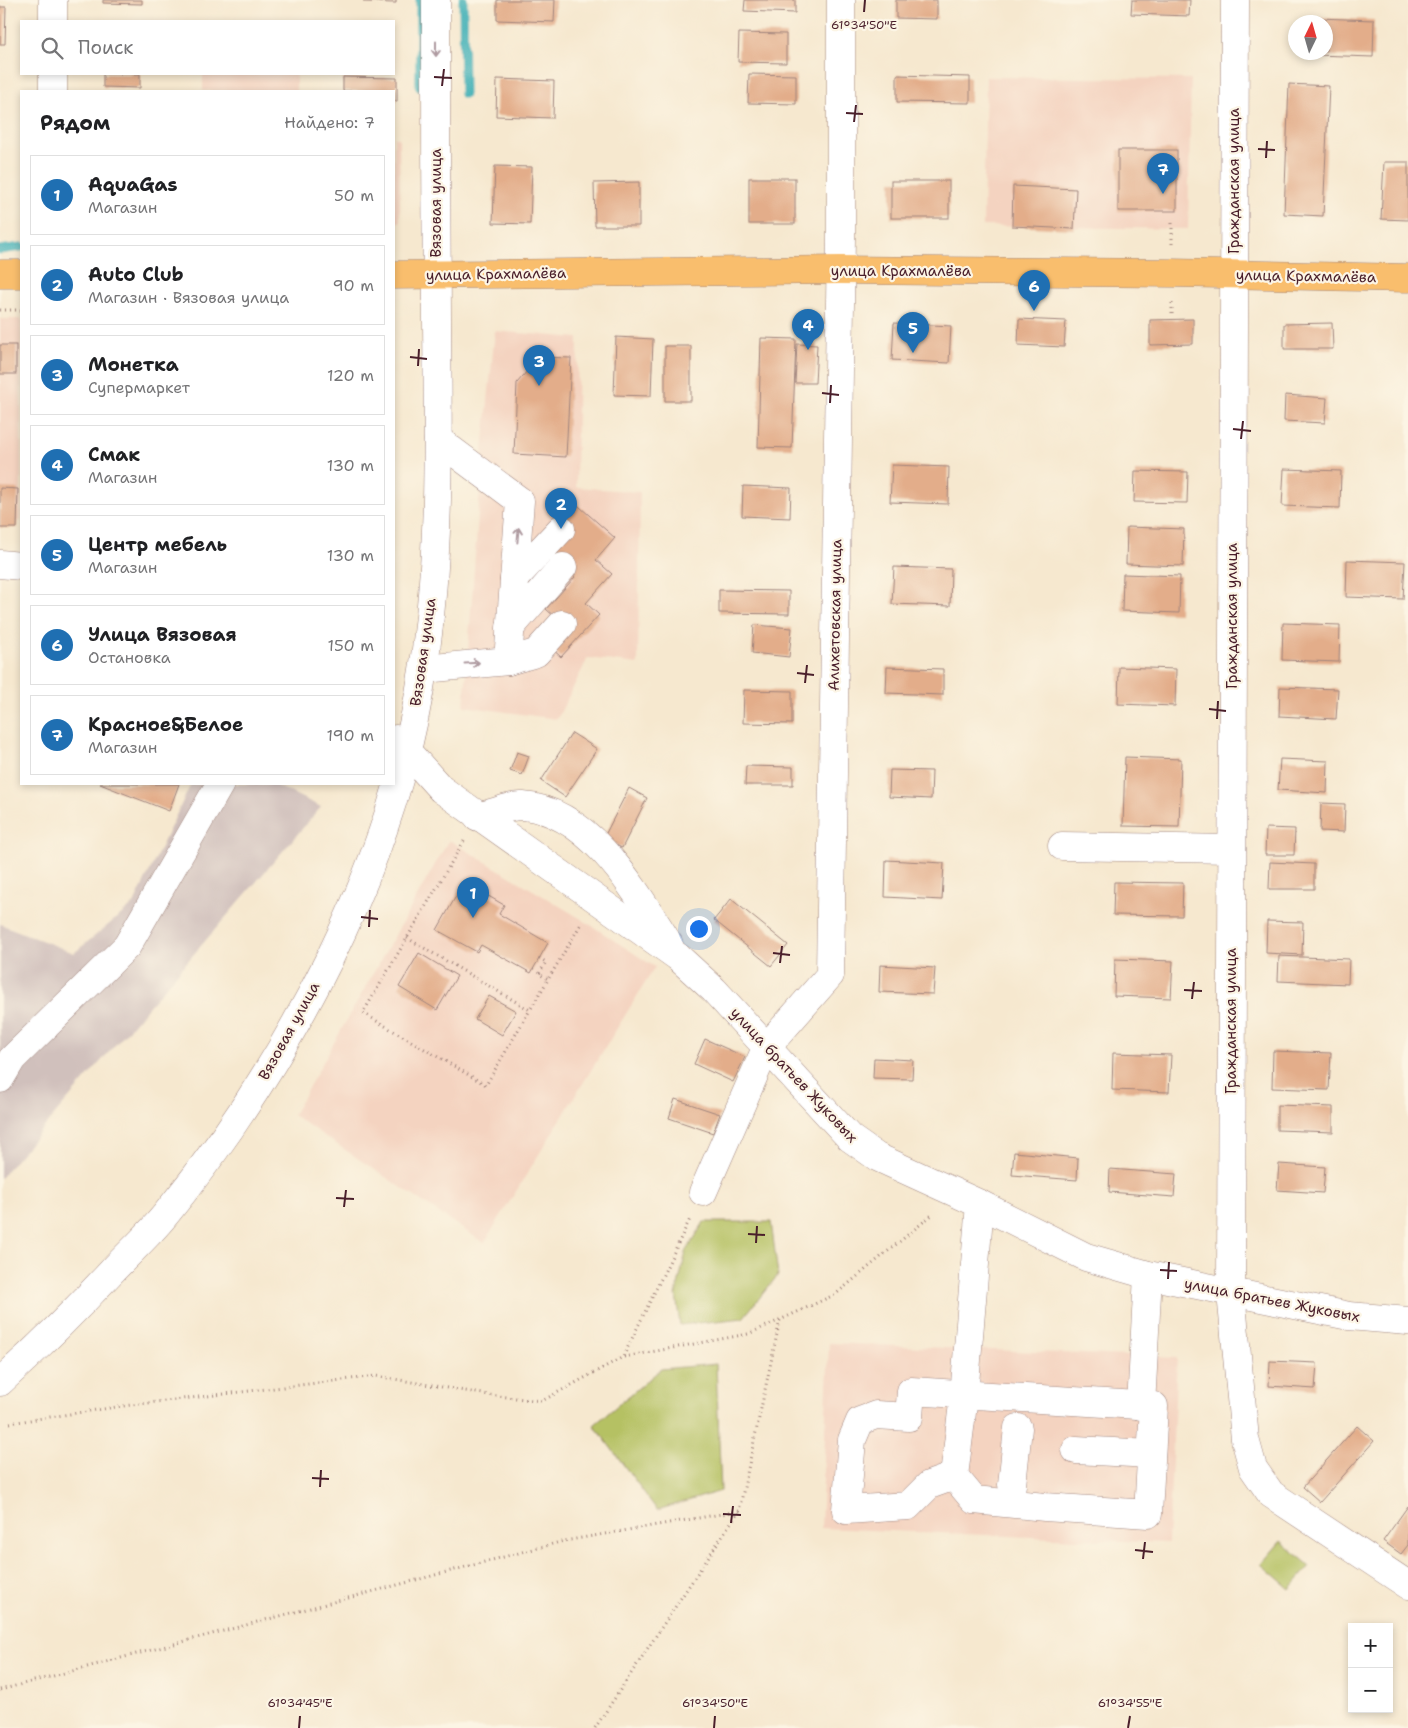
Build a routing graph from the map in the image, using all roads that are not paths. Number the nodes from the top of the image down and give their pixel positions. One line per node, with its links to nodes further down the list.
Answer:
1 (52, 0): 5 (street)
2 (436, 0): 12 (street, Вязовая улица, one-way to 12)
3 (840, 0): 8 (street, Алихетовская улица)
4 (1234, 0): 13 (street, Гражданская улица)
5 (53, 20)
6 (53, 75): 7 (street)
7 (53, 90)
8 (840, 270): 12 (main road, улица Крахмалёва); 13 (main road, улица Крахмалёва); 33 (street, Алихетовская улица)
9 (0, 274): 10 (main road)
10 (20, 274)
11 (395, 274): 12 (main road, улица Крахмалёва)
12 (436, 274): 15 (street, Вязовая улица)
13 (1233, 274): 14 (main road, улица Крахмалёва); 31 (street, Гражданская улица)
14 (1408, 278)
15 (438, 440): 20 (street, one-way to 15); 24 (street, Вязовая улица)
16 (561, 529): 20 (street)
17 (0, 564): 18 (street)
18 (20, 566)
19 (563, 567): 22 (street)
20 (514, 579): 22 (street)
21 (562, 624): 23 (street)
22 (510, 628): 23 (street)
23 (508, 661): 24 (street, one-way to 23)
24 (424, 669): 25 (street, Вязовая улица)
25 (400, 744): 26 (street, Вязовая улица); 29 (street, улица братьев Жуковых)
26 (395, 765)
27 (219, 785): 34 (street)
28 (390, 785): 40 (street, Вязовая улица)
29 (478, 817): 32 (street, улица братьев Жуковых); 32 (street)
30 (1062, 846): 31 (street)
31 (1232, 849): 38 (street, Гражданская улица)
32 (678, 957): 33 (street, улица братьев Жуковых)
33 (766, 1048): 35 (street, Алихетовская улица); 36 (street, улица братьев Жуковых)
34 (0, 1079)
35 (704, 1192)
36 (969, 1199): 37 (street, улица братьев Жуковых); 41 (street)
37 (1148, 1275): 38 (street, улица братьев Жуковых); 42 (street)
38 (1231, 1293): 39 (street, улица братьев Жуковых); 48 (street, Гражданская улица)
39 (1408, 1321)
40 (0, 1382)
41 (964, 1396): 42 (street); 46 (street); 46 (street)
42 (1141, 1406): 45 (street)
43 (1018, 1428): 47 (street)
44 (1076, 1450): 45 (street)
45 (1151, 1454): 46 (street)
46 (954, 1476)
47 (1012, 1485)
48 (1408, 1585)

